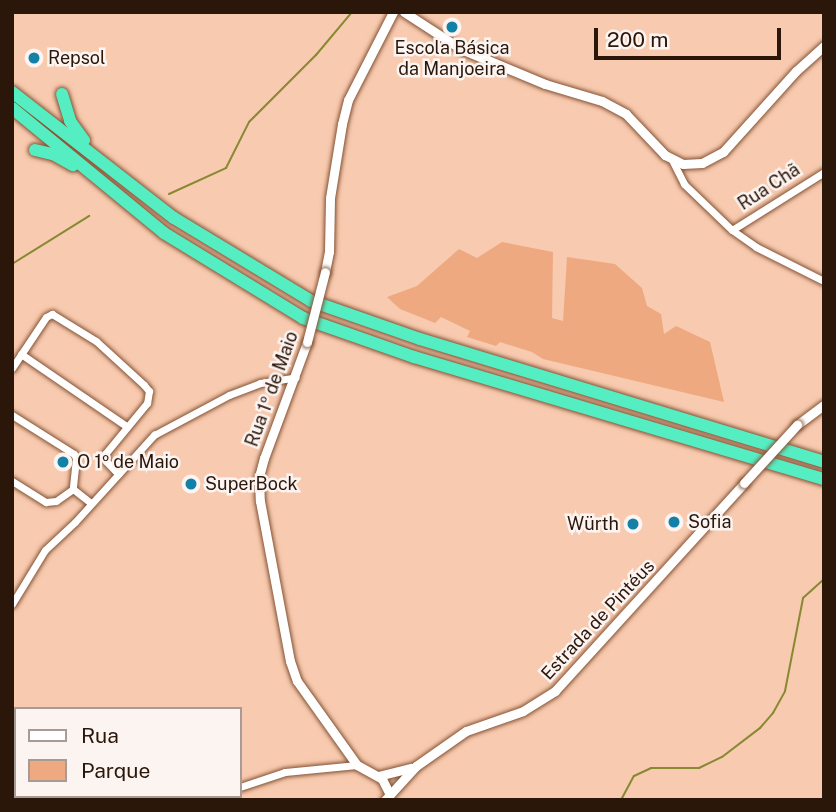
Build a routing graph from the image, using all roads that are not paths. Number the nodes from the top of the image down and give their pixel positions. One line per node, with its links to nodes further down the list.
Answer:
1 (393, 12): 16 (street, Rua 1º de Maio, bridge)
2 (404, 12): 8 (street)
3 (824, 46): 8 (street)
4 (12, 92): 10 (highway)
5 (62, 94): 10 (highway)
6 (12, 108): 11 (highway)
7 (35, 150): 11 (highway)
8 (672, 160): 12 (street)
9 (824, 172): 12 (street, Rua Chã)
10 (128, 181): 20 (highway)
11 (113, 190): 22 (highway)
12 (732, 230): 13 (street)
13 (823, 281)
14 (21, 355): 15 (street); 19 (street); 19 (street)
15 (12, 368)
16 (296, 377): 21 (street); 27 (street, Rua 1º de Maio)
17 (824, 405): 28 (street, Estrada de Pintéus, bridge)
18 (12, 415): 24 (street)
19 (126, 426): 21 (street)
20 (824, 463)
21 (118, 474): 25 (street)
22 (824, 479)
23 (12, 481): 24 (street)
24 (73, 489): 25 (street)
25 (91, 503): 26 (street)
26 (12, 604)
27 (357, 765): 29 (street, Rua 1º de Maio); 30 (street)
28 (416, 766): 29 (street); 31 (street, Estrada de Pintéus)
29 (378, 776): 31 (street, Rua 1º de Maio)
30 (242, 786)
31 (387, 796)

